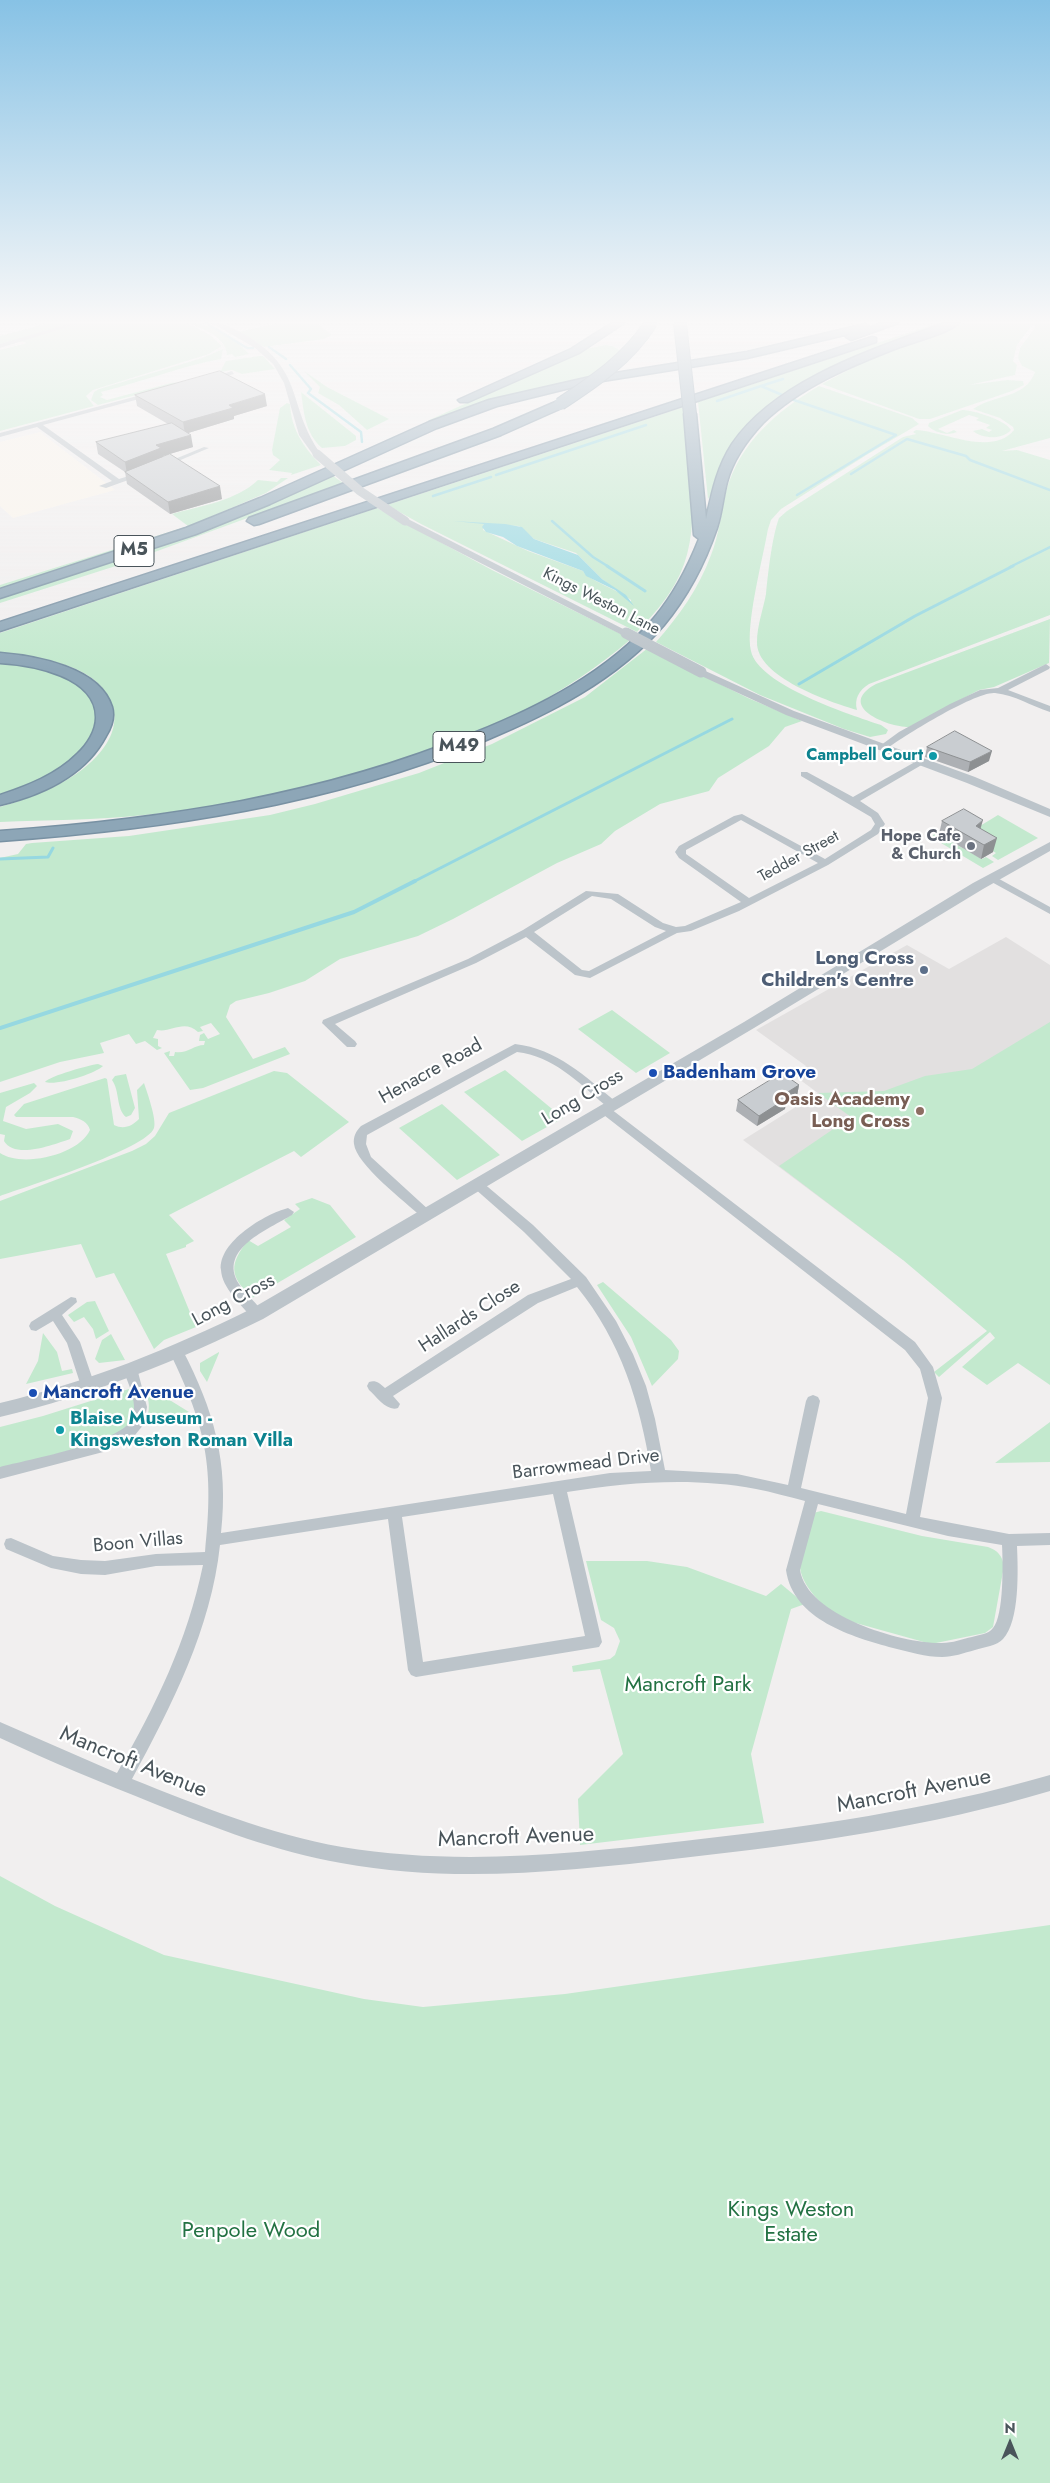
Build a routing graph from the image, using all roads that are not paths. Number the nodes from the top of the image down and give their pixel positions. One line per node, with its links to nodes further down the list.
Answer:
1 (58, 439): 11 (street)
2 (304, 439): 25 (street, Kings Weston Lane, bridge)
3 (384, 439): 13 (highway)
4 (402, 439): 13 (highway, M5)
5 (478, 439): 15 (highway, bridge)
6 (537, 439): 16 (highway, M5)
7 (572, 439): 20 (highway, M5)
8 (692, 439): 14 (highway, M49, bridge)
9 (744, 439): 14 (highway)
10 (206, 448): 11 (street)
11 (117, 481): 12 (street)
12 (103, 486)
13 (265, 501): 17 (highway, M5)
14 (702, 545): 31 (highway, M49)
15 (164, 554)
16 (90, 584)
17 (0, 594)
18 (44, 598): 19 (highway)
19 (0, 612)
20 (0, 627)
21 (0, 658): 28 (highway)
22 (1046, 668): 23 (street)
23 (999, 691): 24 (street); 25 (street)
24 (1050, 709)
25 (882, 748): 26 (street, Kings Weston Lane)
26 (922, 761): 29 (street); 30 (street, Kings Weston Lane)
27 (804, 774): 29 (street)
28 (0, 800)
29 (853, 801): 35 (street, Tedder Street)
30 (1050, 813)
31 (141, 823): 32 (highway); 33 (highway, M49)
32 (0, 827)
33 (0, 836)
34 (1050, 846): 36 (street, Long Cross)
35 (825, 863): 37 (street, Tedder Street); 37 (street)
36 (992, 878): 38 (street); 42 (street, Long Cross)
37 (748, 902): 39 (street, Tedder Street)
38 (1050, 911)
39 (675, 930): 40 (street); 40 (street, Tedder Street)
40 (527, 932): 41 (street)
41 (351, 1044)
42 (608, 1107): 43 (street, Long Cross); 45 (street, Henacre Road); 63 (street)
43 (478, 1185): 45 (street, Long Cross); 46 (street)
44 (288, 1212): 49 (street)
45 (426, 1214): 49 (street, Long Cross)
46 (581, 1280): 54 (street, Hallards Close); 58 (street)
47 (71, 1302): 48 (street)
48 (55, 1314): 50 (street); 53 (street)
49 (257, 1314): 51 (street, Long Cross)
50 (36, 1326)
51 (177, 1353): 52 (street, Long Cross); 65 (street)
52 (130, 1372): 53 (street, Long Cross); 57 (street)
53 (88, 1386): 56 (street, Long Cross)
54 (384, 1395)
55 (813, 1400): 60 (street)
56 (0, 1410)
57 (0, 1473)
58 (659, 1475): 59 (street, Barrowmead Drive); 60 (street, Barrowmead Drive)
59 (559, 1487): 62 (street, Barrowmead Drive); 62 (street)
60 (793, 1492): 61 (street, Barrowmead Drive)
61 (812, 1497): 63 (street, Barrowmead Drive); 66 (street)
62 (394, 1513): 65 (street, Barrowmead Drive)
63 (912, 1522): 66 (street, Barrowmead Drive)
64 (1050, 1539): 66 (street, Barrowmead Drive)
65 (214, 1540): 68 (street)
66 (1009, 1540)
67 (11, 1544): 68 (street, Boon Villas)
68 (212, 1558): 70 (street)
69 (0, 1730): 70 (street, Mancroft Avenue)
70 (121, 1782): 71 (street, Mancroft Avenue)
71 (1050, 1783)

